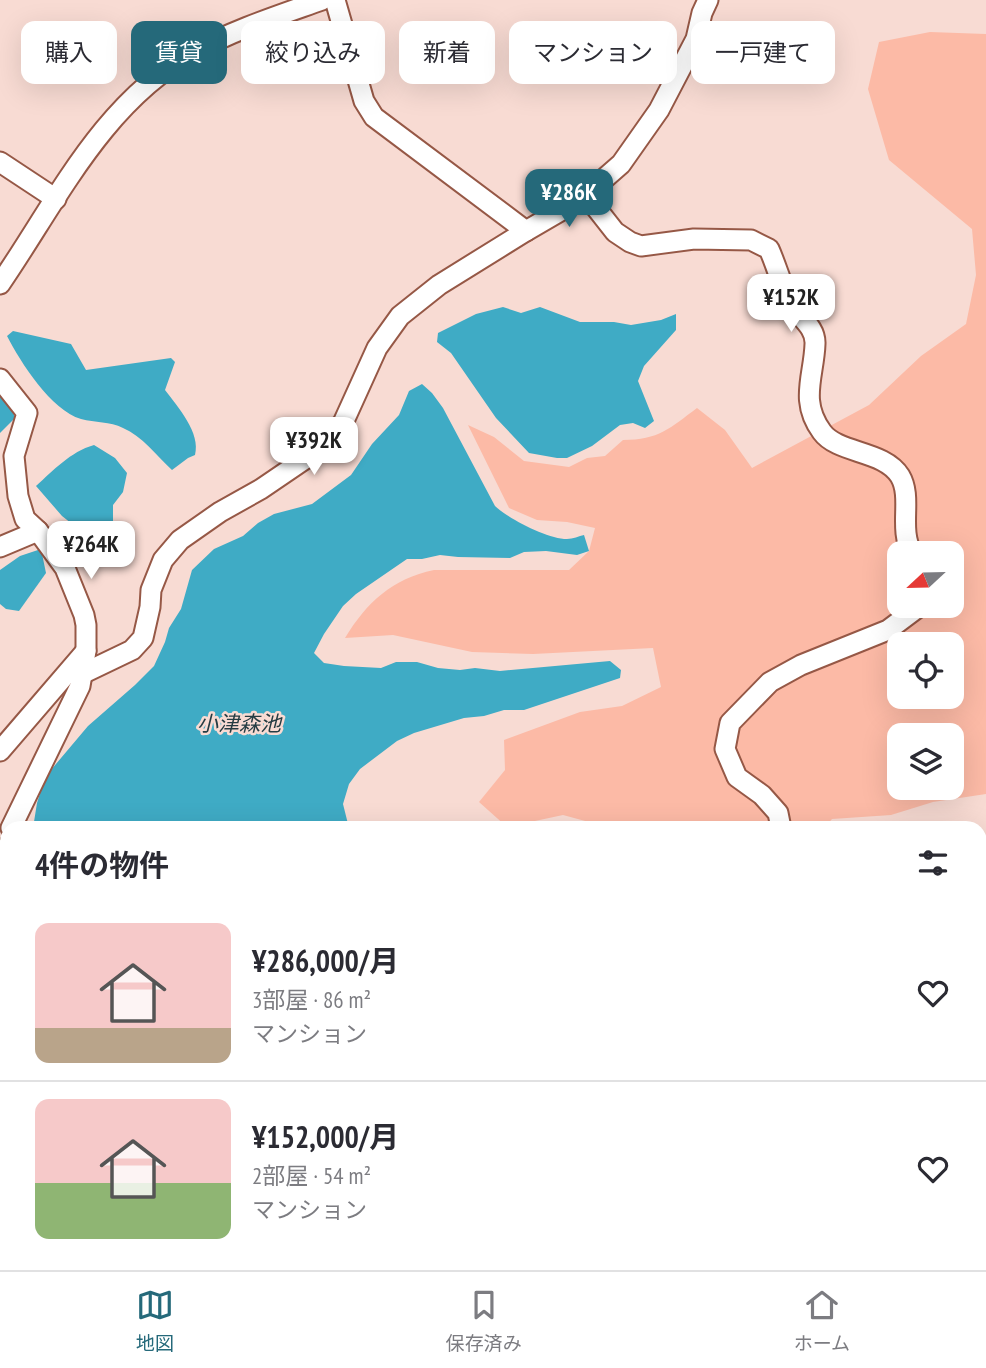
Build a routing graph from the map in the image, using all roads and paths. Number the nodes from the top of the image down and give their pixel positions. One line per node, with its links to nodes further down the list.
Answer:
1 (335, 0): 7 (street)
2 (708, 0): 5 (street)
3 (311, 2): 6 (street)
4 (0, 162): 6 (street)
5 (586, 195): 7 (street); 11 (street)
6 (56, 199): 8 (street)
7 (526, 230): 15 (street)
8 (0, 284)
9 (0, 379): 10 (street)
10 (38, 531): 12 (street); 14 (street)
11 (907, 541)
12 (0, 547)
13 (904, 618): 18 (street)
14 (86, 651): 15 (street); 16 (street)
15 (82, 674): 17 (street)
16 (0, 751)
17 (13, 821)
18 (780, 821)

